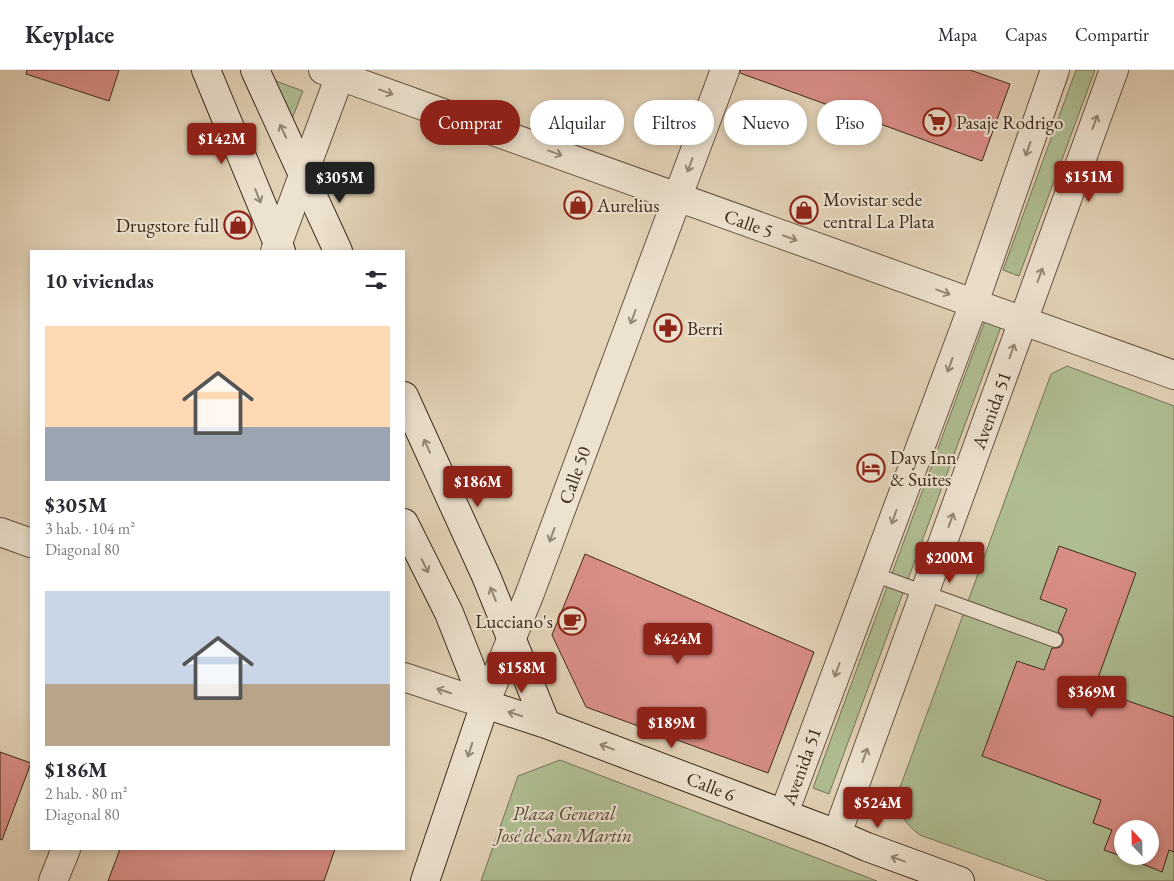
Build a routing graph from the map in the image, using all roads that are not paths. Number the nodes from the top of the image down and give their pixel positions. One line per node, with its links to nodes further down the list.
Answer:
1 (206, 70): 9 (street, one-way to 9)
2 (255, 70): 7 (street, one-way to 2)
3 (725, 70): 8 (street, Calle 50, one-way to 8)
4 (1056, 70): 11 (street, Avenida 51, one-way to 11)
5 (1114, 70): 12 (street, Avenida 51, one-way to 5)
6 (335, 72): 7 (street); 8 (street, Calle 5, one-way to 8)
7 (304, 175): 9 (street); 10 (street)
8 (678, 197): 11 (street, Calle 5, one-way to 11); 20 (street, Calle 50, one-way to 20)
9 (278, 249)
10 (338, 250)
11 (974, 303): 12 (street, Calle 5); 18 (street, Avenida 51, one-way to 18)
12 (1023, 321): 13 (street, Calle 5); 19 (street, Avenida 51, one-way to 12)
13 (1174, 375)
14 (405, 398): 20 (street, one-way to 14)
15 (405, 525): 23 (street, one-way to 23)
16 (0, 532): 17 (street)
17 (30, 543)
18 (873, 574): 19 (lane); 25 (street, Avenida 51, one-way to 25)
19 (924, 592): 21 (lane); 26 (street, Avenida 51, one-way to 19)
20 (512, 639): 23 (street, Calle 50); 24 (street)
21 (1055, 640)
22 (405, 677): 23 (street, Calle 6, one-way to 22)
23 (485, 704): 24 (street, Calle 6, one-way to 23); 29 (street, Calle 50, one-way to 29)
24 (546, 724): 25 (street, Calle 6, one-way to 24)
25 (784, 814): 26 (street, Calle 6)
26 (836, 834): 30 (street, Calle 6, one-way to 26)
27 (66, 850): 28 (street)
28 (53, 881)
29 (425, 881)
30 (960, 881)

